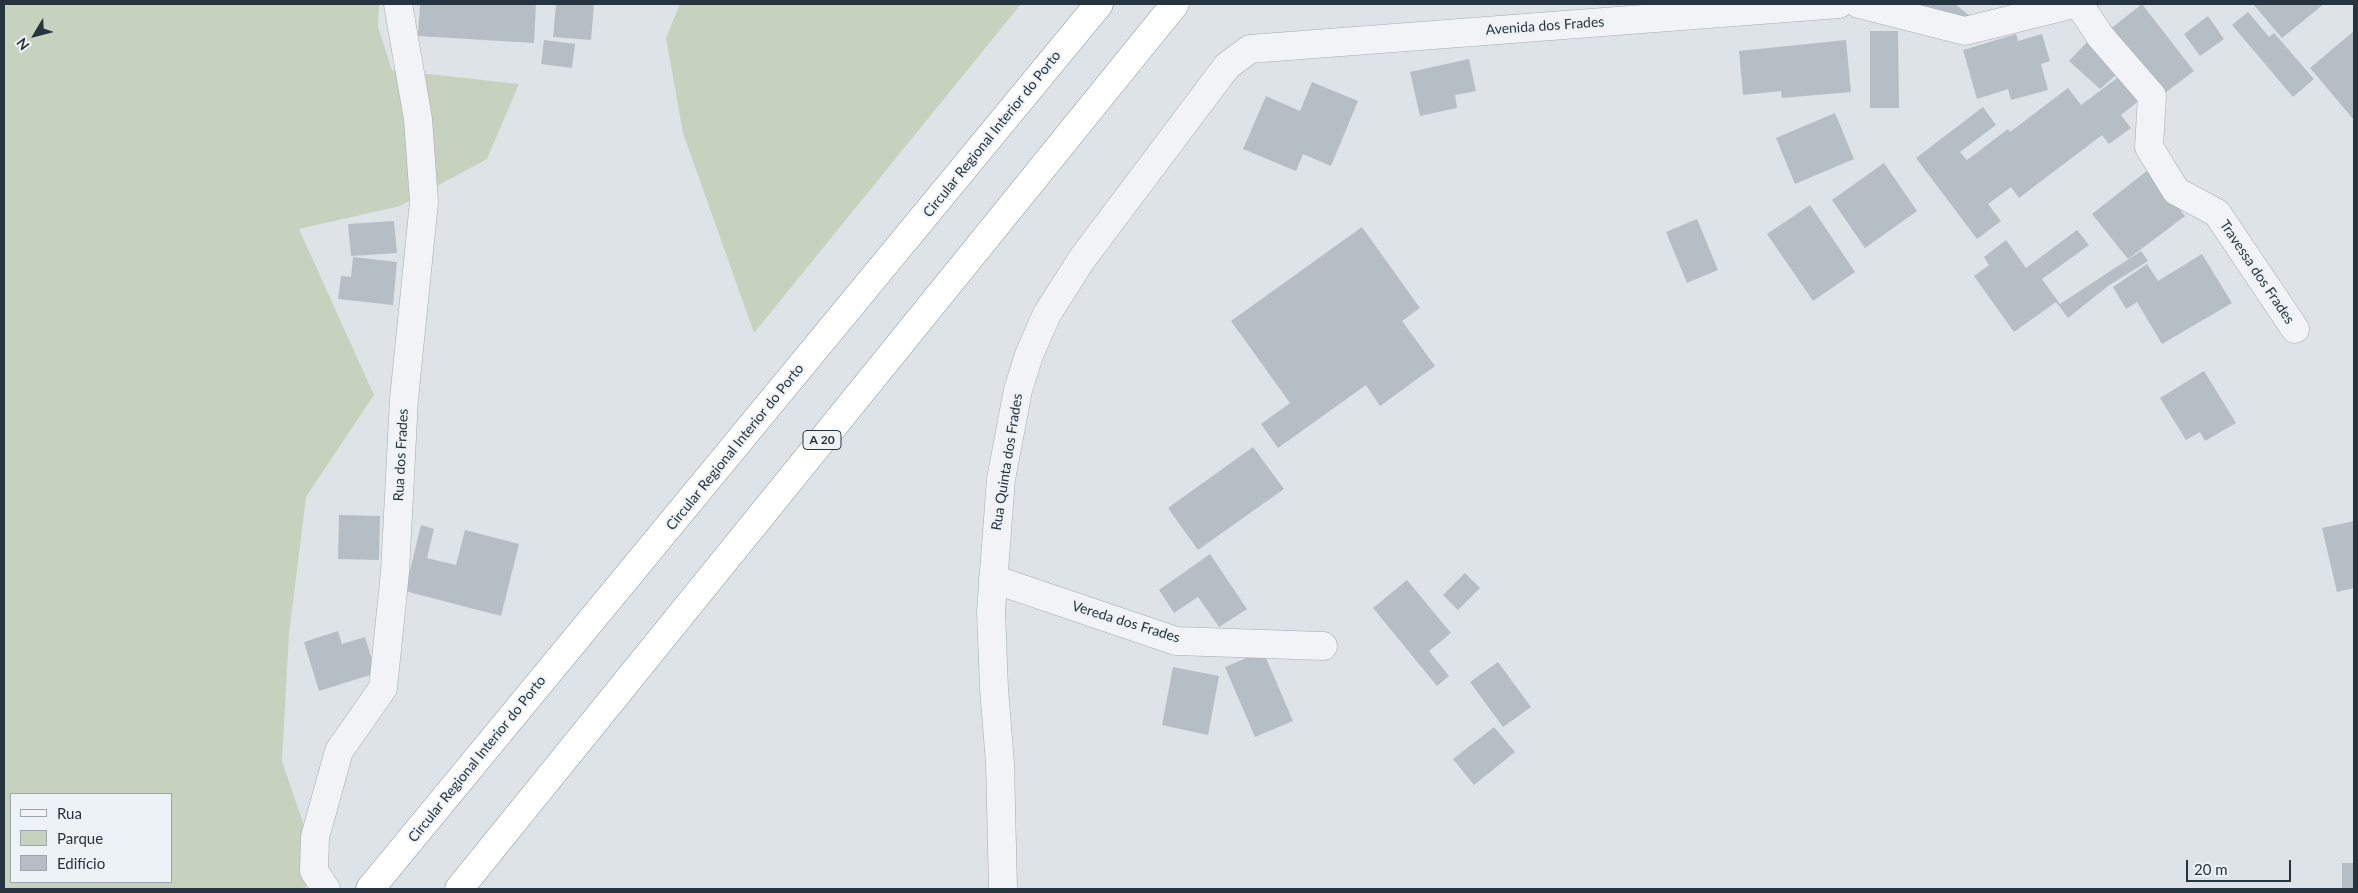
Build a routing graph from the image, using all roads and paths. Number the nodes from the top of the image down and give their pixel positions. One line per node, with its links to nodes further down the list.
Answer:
1 (398, 4): 13 (street, Rua dos Frades)
2 (1099, 4): 14 (highway, Circular Regional Interior do Porto)
3 (1175, 4): 12 (highway, A 20)
4 (1839, 4): 8 (street, Avenida dos Frades)
5 (1858, 4): 6 (street)
6 (2074, 4)
7 (2079, 4): 9 (street, Travessa dos Frades)
8 (1250, 49): 10 (street, Rua Quinta dos Frades)
9 (2295, 329)
10 (993, 579): 11 (street, Vereda dos Frades); 15 (street, Rua Quinta dos Frades)
11 (1323, 646)
12 (464, 883)
13 (326, 889)
14 (370, 889)
15 (1003, 889)

